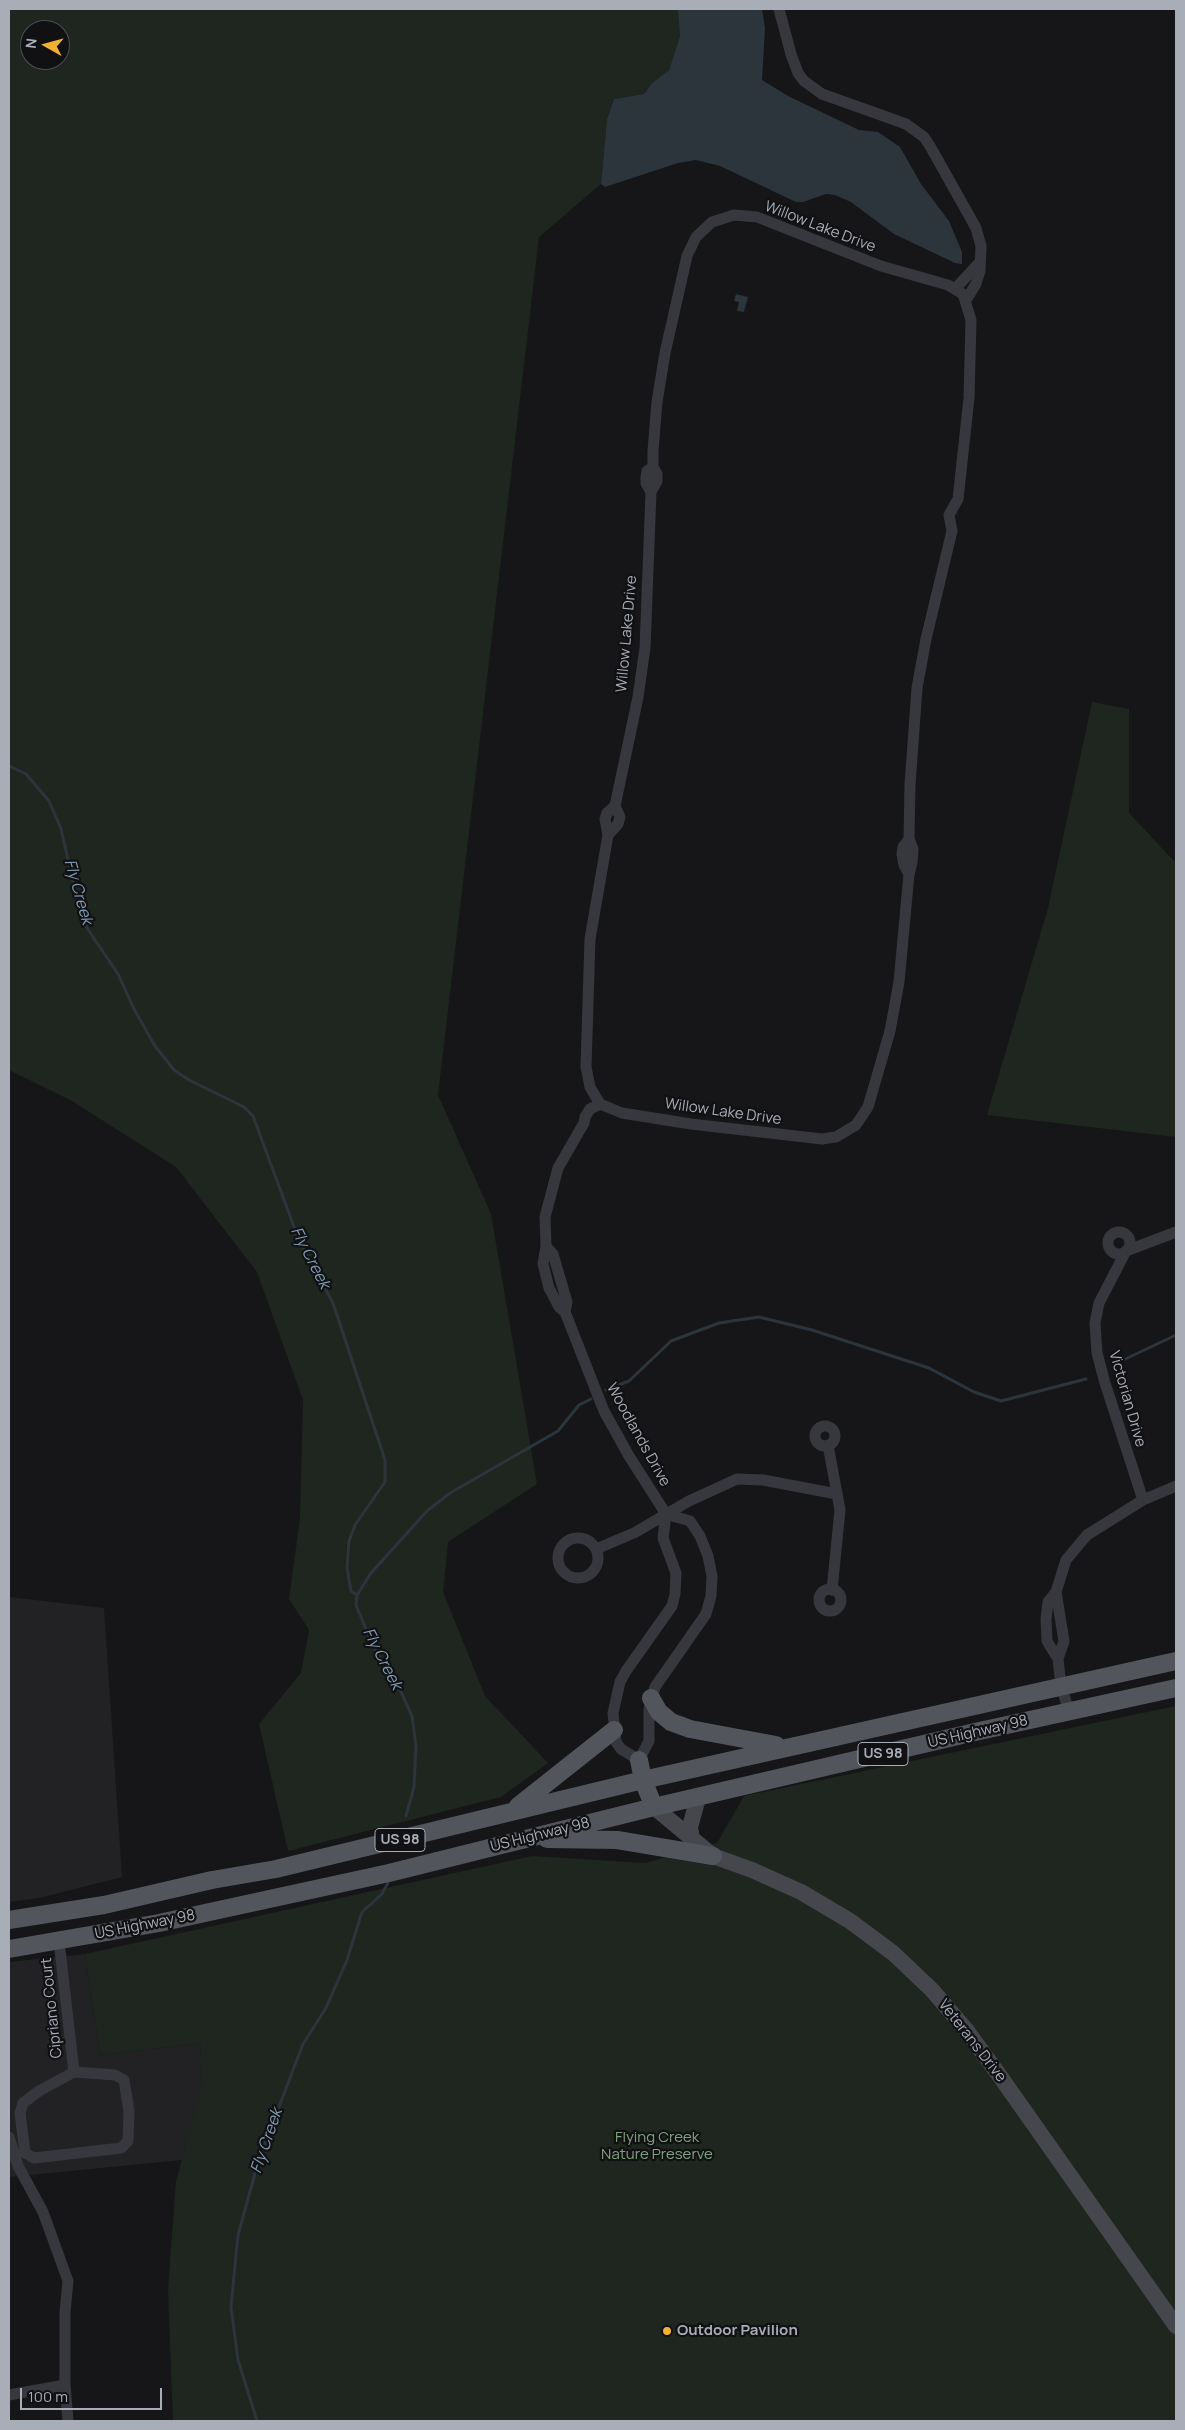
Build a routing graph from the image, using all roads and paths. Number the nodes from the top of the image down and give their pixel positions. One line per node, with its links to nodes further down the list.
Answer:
1 (779, 9): 2 (street)
2 (981, 259): 3 (street); 4 (street)
3 (955, 289): 4 (street, Willow Lake Drive); 5 (street, Willow Lake Drive)
4 (966, 300): 5 (street, Willow Lake Drive)
5 (600, 1104): 11 (street, Woodlands Drive)
6 (1176, 1232): 10 (street, Victorian Drive)
7 (828, 1445): 9 (street)
8 (1176, 1486): 10 (street)
9 (838, 1494): 11 (street); 13 (street)
10 (1143, 1500): 14 (street)
11 (666, 1514): 12 (street); 19 (street); 21 (street)
12 (596, 1549)
13 (832, 1590)
14 (1056, 1592): 15 (street); 15 (street)
15 (1058, 1659): 17 (street)
16 (1176, 1661): 17 (main road, US 98)
17 (1061, 1686): 20 (street); 22 (main road, US Highway 98 / US 98)
18 (1176, 1688): 20 (main road, US 98)
19 (651, 1698): 22 (main road); 23 (street)
20 (1069, 1711): 25 (main road, US Highway 98 / US 98)
21 (614, 1730): 23 (street); 27 (main road)
22 (789, 1747): 24 (main road, US Highway 98 / US 98)
23 (639, 1760): 24 (main road)
24 (643, 1780): 26 (main road); 27 (main road, US Highway 98 / US 98)
25 (698, 1798): 26 (main road, US Highway 98 / US 98); 29 (street)
26 (654, 1807): 28 (main road, US Highway 98 / US 98); 29 (street, Veterans Drive)
27 (512, 1811): 31 (main road, US Highway 98 / US 98)
28 (524, 1838): 30 (main road); 33 (main road, US Highway 98 / US 98)
29 (692, 1840): 30 (street, Veterans Drive)
30 (713, 1856): 38 (street, Veterans Drive)
31 (104, 1905): 32 (main road, US Highway 98 / US 98); 33 (main road)
32 (9, 1920)
33 (108, 1932): 34 (main road, US Highway 98 / US 98)
34 (59, 1941): 35 (main road, US Highway 98 / US 98); 36 (street, Cipriano Court)
35 (9, 1949)
36 (74, 2072): 36 (street, Cipriano Court)
37 (9, 2137): 39 (street)
38 (1176, 2326)
39 (64, 2385): 40 (street); 41 (street)
40 (9, 2395)
41 (68, 2421)

